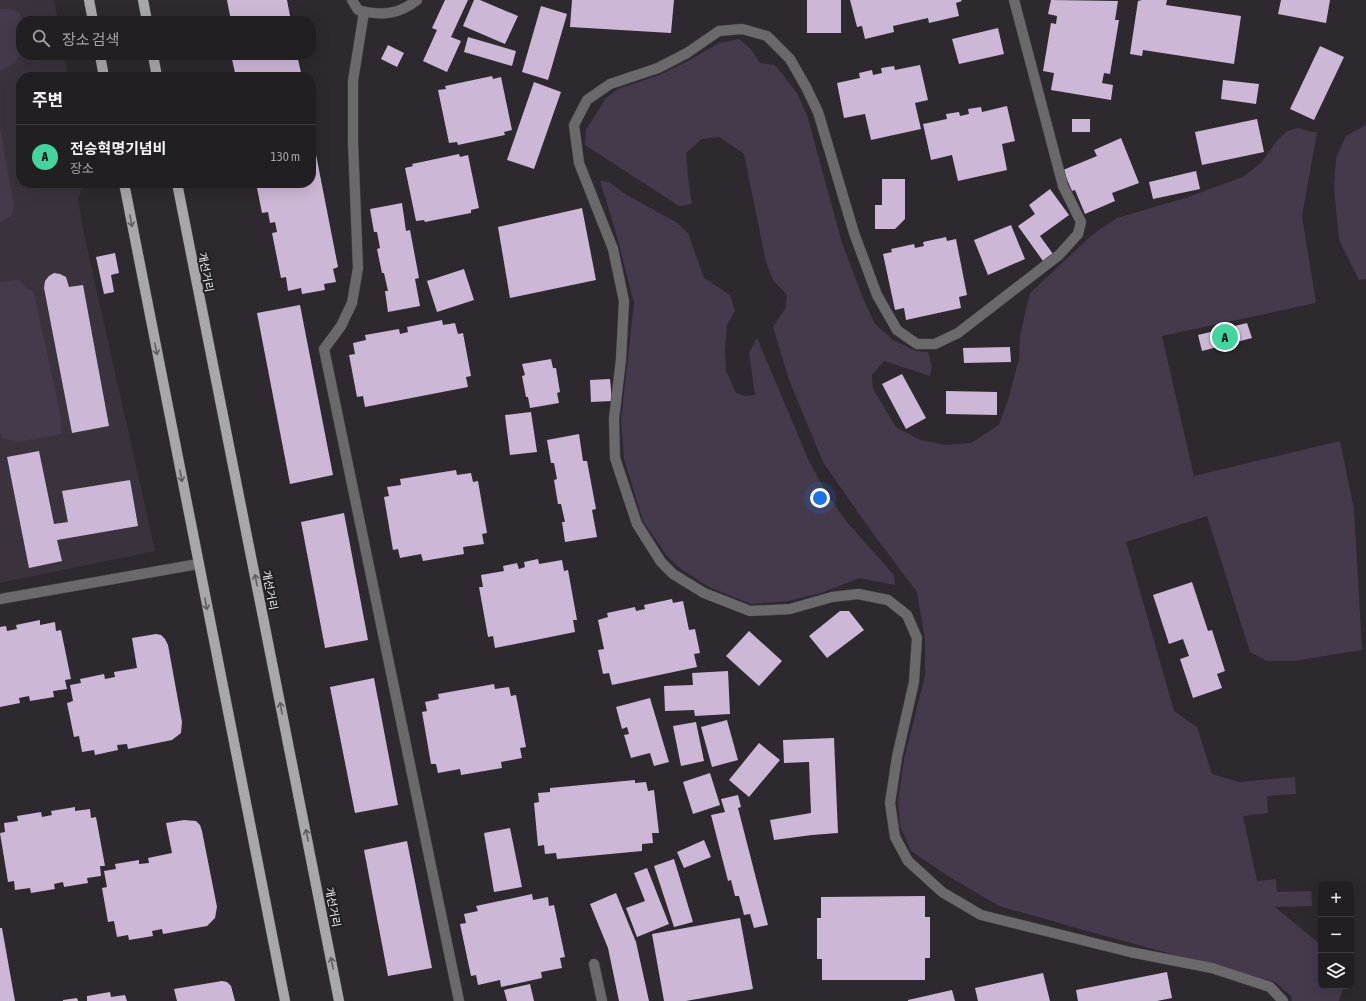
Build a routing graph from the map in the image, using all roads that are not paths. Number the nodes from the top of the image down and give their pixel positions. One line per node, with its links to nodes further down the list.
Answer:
1 (89, 0): 7 (main road)
2 (143, 0): 8 (main road)
3 (352, 0): 6 (street)
4 (417, 0): 6 (street)
5 (1014, 0): 22 (street)
6 (364, 12): 20 (street)
7 (92, 16)
8 (146, 16)
9 (101, 60): 11 (main road)
10 (154, 60): 12 (main road)
11 (103, 72)
12 (156, 72)
13 (125, 188): 15 (main road, one-way to 15)
14 (177, 188): 19 (main road, 개선거리, one-way to 14)
15 (198, 564): 16 (street); 18 (main road, one-way to 18)
16 (0, 599)
17 (594, 964): 21 (street)
18 (285, 1001)
19 (339, 1001)
20 (459, 1001)
21 (602, 1001)
22 (1282, 1001)

